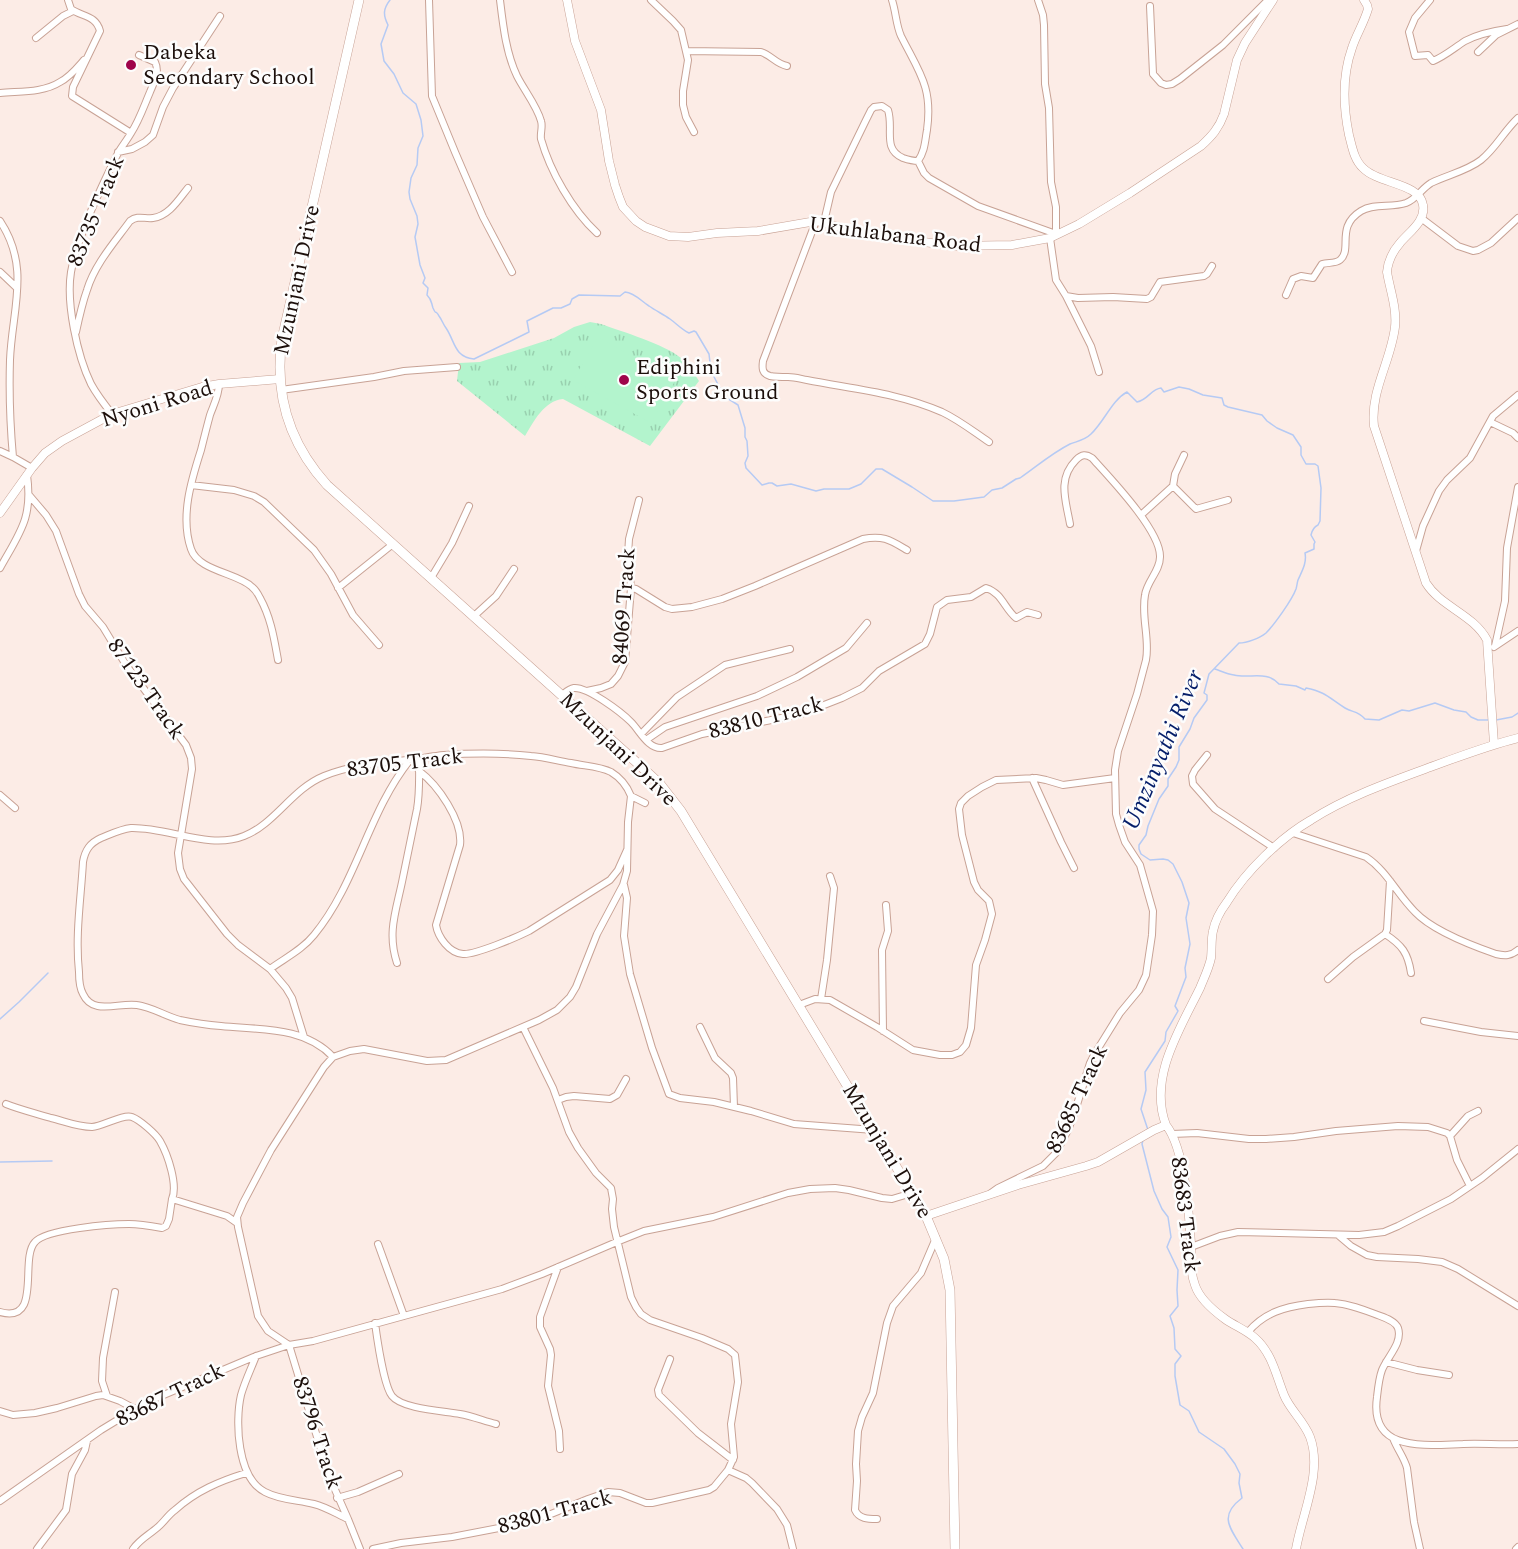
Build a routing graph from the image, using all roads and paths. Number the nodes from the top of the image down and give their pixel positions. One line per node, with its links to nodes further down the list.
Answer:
1 (68, 0): 13 (street)
2 (359, 0): 46 (main road, Mzunjani Drive)
3 (429, 0): 39 (street)
4 (500, 0): 35 (street)
5 (567, 0): 34 (street, Ukuhlabana Road)
6 (651, 0): 18 (street)
7 (892, 0): 28 (street)
8 (1038, 0): 36 (street)
9 (1271, 0): 12 (street); 36 (street, Ukuhlabana Road)
10 (1430, 0): 16 (street)
11 (1368, 2): 30 (street)
12 (1150, 6)
13 (73, 11): 17 (street); 20 (street)
14 (220, 16): 27 (street)
15 (1518, 24): 16 (street)
16 (1507, 29): 19 (street)
17 (36, 38)
18 (686, 51): 22 (street); 25 (street)
19 (1478, 52)
20 (89, 55): 23 (street); 26 (street)
21 (139, 55): 26 (street, 83735 Track)
22 (787, 66)
23 (0, 93)
24 (1518, 118): 30 (street)
25 (694, 132)
26 (131, 133): 27 (street, 83735 Track)
27 (118, 153): 43 (street, 83735 Track)
28 (918, 161): 34 (street); 36 (street)
29 (188, 188): 43 (street)
30 (1419, 195): 31 (street); 41 (street)
31 (1421, 218): 32 (street); 71 (street)
32 (1518, 218)
33 (0, 221): 40 (street)
34 (820, 222): 36 (street, Ukuhlabana Road); 53 (street)
35 (597, 232)
36 (1053, 236): 42 (street)
37 (1212, 266): 42 (street)
38 (0, 272): 40 (street)
39 (512, 272)
40 (17, 288): 56 (street)
41 (1286, 295)
42 (1066, 296): 45 (street)
43 (75, 334): 50 (street, 83735 Track)
44 (458, 368): 48 (street)
45 (1099, 372)
46 (279, 379): 47 (street, Nyoni Road); 48 (main road, Mzunjani Drive)
47 (219, 384): 50 (street, Nyoni Road); 58 (street)
48 (281, 390): 69 (main road, Mzunjani Drive)
49 (1518, 395): 51 (street)
50 (112, 414): 57 (street, Nyoni Road)
51 (1490, 422): 52 (street); 71 (street)
52 (1518, 438)
53 (989, 442)
54 (0, 451): 56 (street)
55 (1184, 455): 59 (street)
56 (13, 457): 57 (street)
57 (30, 472): 61 (street); 64 (street, Nyoni Road)
58 (191, 485): 75 (street); 84 (street)
59 (1173, 486): 63 (street); 67 (street)
60 (1518, 487): 83 (street)
61 (29, 495): 72 (street); 102 (street, 87123 Track)
62 (639, 500): 76 (street, 84069 Track)
63 (1228, 500)
64 (3, 505): 66 (street, Nyoni Road)
65 (469, 506): 74 (street)
66 (0, 513)
67 (1141, 515): 68 (street, 83685 Track); 96 (street, 83685 Track)
68 (1070, 524)
69 (393, 544): 74 (main road, Mzunjani Drive); 75 (street)
70 (907, 550): 76 (street)
71 (1415, 554): 83 (street)
72 (0, 568)
73 (514, 569): 78 (street)
74 (430, 578): 78 (main road, Mzunjani Drive)
75 (338, 588): 81 (street)
76 (631, 588): 85 (street, 84069 Track)
77 (1038, 615): 89 (street, 83810 Track)
78 (474, 616): 86 (main road, Mzunjani Drive)
79 (867, 623): 89 (street)
80 (1518, 631): 83 (street)
81 (379, 645)
82 (790, 649): 87 (street)
83 (1492, 649): 90 (street)
84 (278, 660)
85 (587, 692): 86 (street); 87 (street)
86 (562, 695): 117 (main road, Mzunjani Drive)
87 (641, 734): 89 (street)
88 (1518, 738): 90 (street)
89 (646, 740)
90 (1494, 744): 101 (street)
91 (1207, 755): 104 (street)
92 (419, 759): 93 (street, 83705 Track); 94 (street); 98 (street, 83705 Track)
93 (410, 760): 102 (street, 83705 Track); 113 (street)
94 (419, 771): 103 (street); 112 (street)
95 (1032, 778): 96 (street); 105 (street); 121 (street)
96 (1115, 778): 137 (street, 83685 Track)
97 (0, 795): 100 (street)
98 (631, 796): 99 (street, 83705 Track); 103 (street)
99 (645, 803)
100 (15, 808)
101 (1293, 833): 104 (street); 107 (street)
102 (182, 834): 113 (street, 87123 Track); 123 (street, 83705 Track)
103 (628, 848): 108 (street)
104 (1274, 848): 130 (street)
105 (1074, 868)
106 (830, 876): 116 (street)
107 (1390, 881): 110 (street); 111 (street)
108 (623, 885): 119 (street); 128 (street)
109 (886, 905): 121 (street)
110 (1385, 934): 114 (street); 115 (street)
111 (1518, 950)
112 (397, 963)
113 (270, 969): 123 (street, 87123 Track)
114 (1411, 973)
115 (1328, 978)
116 (821, 999): 117 (street); 121 (street)
117 (799, 1005): 131 (main road, Mzunjani Drive)
118 (1424, 1021): 122 (street)
119 (523, 1027): 124 (street); 126 (street)
120 (700, 1027): 128 (street)
121 (883, 1031)
122 (1518, 1036)
123 (304, 1037): 124 (street, 83705 Track)
124 (333, 1057): 140 (street)
125 (626, 1078): 126 (street)
126 (558, 1100): 143 (street)
127 (6, 1104): 138 (street)
128 (734, 1107): 131 (street)
129 (1478, 1111): 133 (street)
130 (1166, 1125): 132 (street, 83683 Track); 137 (street)
131 (874, 1130): 136 (main road, Mzunjani Drive)
132 (1172, 1134): 133 (street); 145 (street, 83683 Track)
133 (1450, 1136): 135 (street)
134 (1518, 1149): 135 (street)
135 (1470, 1186): 141 (street)
136 (912, 1193): 139 (main road, Mzunjani Drive); 143 (street, 83687 Track)
137 (988, 1196): 139 (street)
138 (172, 1199): 140 (street); 149 (street)
139 (926, 1216): 142 (main road, Mzunjani Drive)
140 (237, 1223): 153 (street)
141 (1338, 1235): 145 (street); 148 (street)
142 (936, 1237): 173 (street); 179 (main road, Mzunjani Drive)
143 (619, 1240): 146 (street, 83687 Track); 166 (street)
144 (378, 1244): 150 (street)
145 (1191, 1247): 152 (street, 83683 Track)
146 (558, 1267): 150 (street, 83687 Track); 165 (street)
147 (115, 1292): 158 (street)
148 (1518, 1306)
149 (0, 1312)
150 (404, 1316): 151 (street, 83687 Track)
151 (375, 1323): 153 (street, 83687 Track); 161 (street)
152 (1248, 1332): 156 (street); 180 (street, 83683 Track)
153 (289, 1345): 154 (street, 83687 Track); 170 (street, 83796 Track)
154 (256, 1356): 159 (street, 83687 Track); 168 (street)
155 (670, 1359): 166 (street)
156 (1386, 1362): 157 (street); 162 (street)
157 (1449, 1375)
158 (107, 1396): 159 (street); 160 (street)
159 (135, 1409): 163 (street, 83687 Track)
160 (0, 1411)
161 (496, 1424)
162 (1393, 1438): 164 (street); 181 (street)
163 (88, 1440): 171 (street, 83687 Track); 174 (street)
164 (1518, 1444)
165 (560, 1449)
166 (733, 1460): 167 (street, 83801 Track)
167 (728, 1470): 177 (street, 83801 Track); 178 (street)
168 (246, 1473): 172 (street); 175 (street)
169 (399, 1474): 170 (street)
170 (338, 1497): 172 (street, 83796 Track)
171 (0, 1501)
172 (348, 1519): 176 (street, 83796 Track)
173 (877, 1519)
174 (37, 1549)
175 (133, 1549)
176 (360, 1549)
177 (373, 1549)
178 (793, 1549)
179 (955, 1549)
180 (1296, 1549)
181 (1420, 1549)

